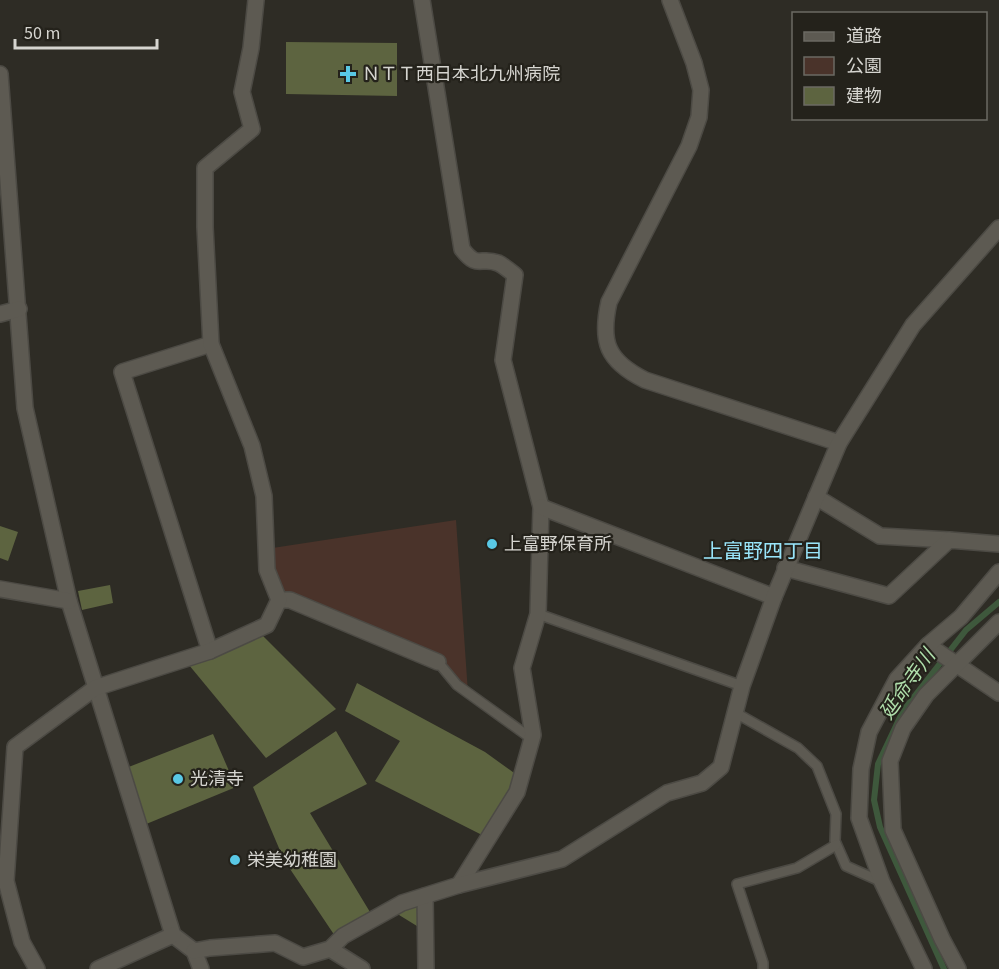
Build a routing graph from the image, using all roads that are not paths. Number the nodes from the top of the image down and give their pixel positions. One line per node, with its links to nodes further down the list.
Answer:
1 (256, 0): 8 (street)
2 (422, 0): 11 (street)
3 (670, 0): 9 (street)
4 (0, 74): 6 (street)
5 (999, 228): 9 (street)
6 (19, 309): 7 (street); 19 (street)
7 (0, 314)
8 (211, 344): 18 (street); 23 (street)
9 (840, 443): 10 (street)
10 (816, 497): 12 (street); 14 (street)
11 (541, 507): 17 (street); 20 (street)
12 (949, 540): 13 (street); 14 (street)
13 (999, 544)
14 (785, 568): 17 (street)
15 (999, 572): 22 (street)
16 (0, 589): 19 (street)
17 (774, 597): 26 (street)
18 (279, 600): 23 (street); 24 (street)
19 (69, 601): 27 (street)
20 (538, 614): 26 (lane); 30 (street)
21 (999, 622): 25 (street)
22 (928, 645): 25 (street); 33 (street)
23 (210, 651): 27 (street)
24 (438, 662): 30 (lane)
25 (957, 662): 28 (street); 46 (street)
26 (742, 686): 29 (street)
27 (95, 687): 32 (street); 36 (street)
28 (999, 693)
29 (734, 712): 31 (lane); 34 (street)
30 (532, 739): 34 (street)
31 (836, 845): 33 (lane); 44 (lane)
32 (3, 878): 39 (street)
33 (882, 882): 45 (street)
34 (459, 885): 35 (street)
35 (425, 896): 37 (street); 43 (street)
36 (173, 936): 38 (street); 40 (street)
37 (330, 949): 38 (street); 42 (street)
38 (194, 951): 41 (street)
39 (37, 969)
40 (98, 969)
41 (201, 969)
42 (362, 969)
43 (426, 969)
44 (763, 969)
45 (924, 969)
46 (958, 969)

